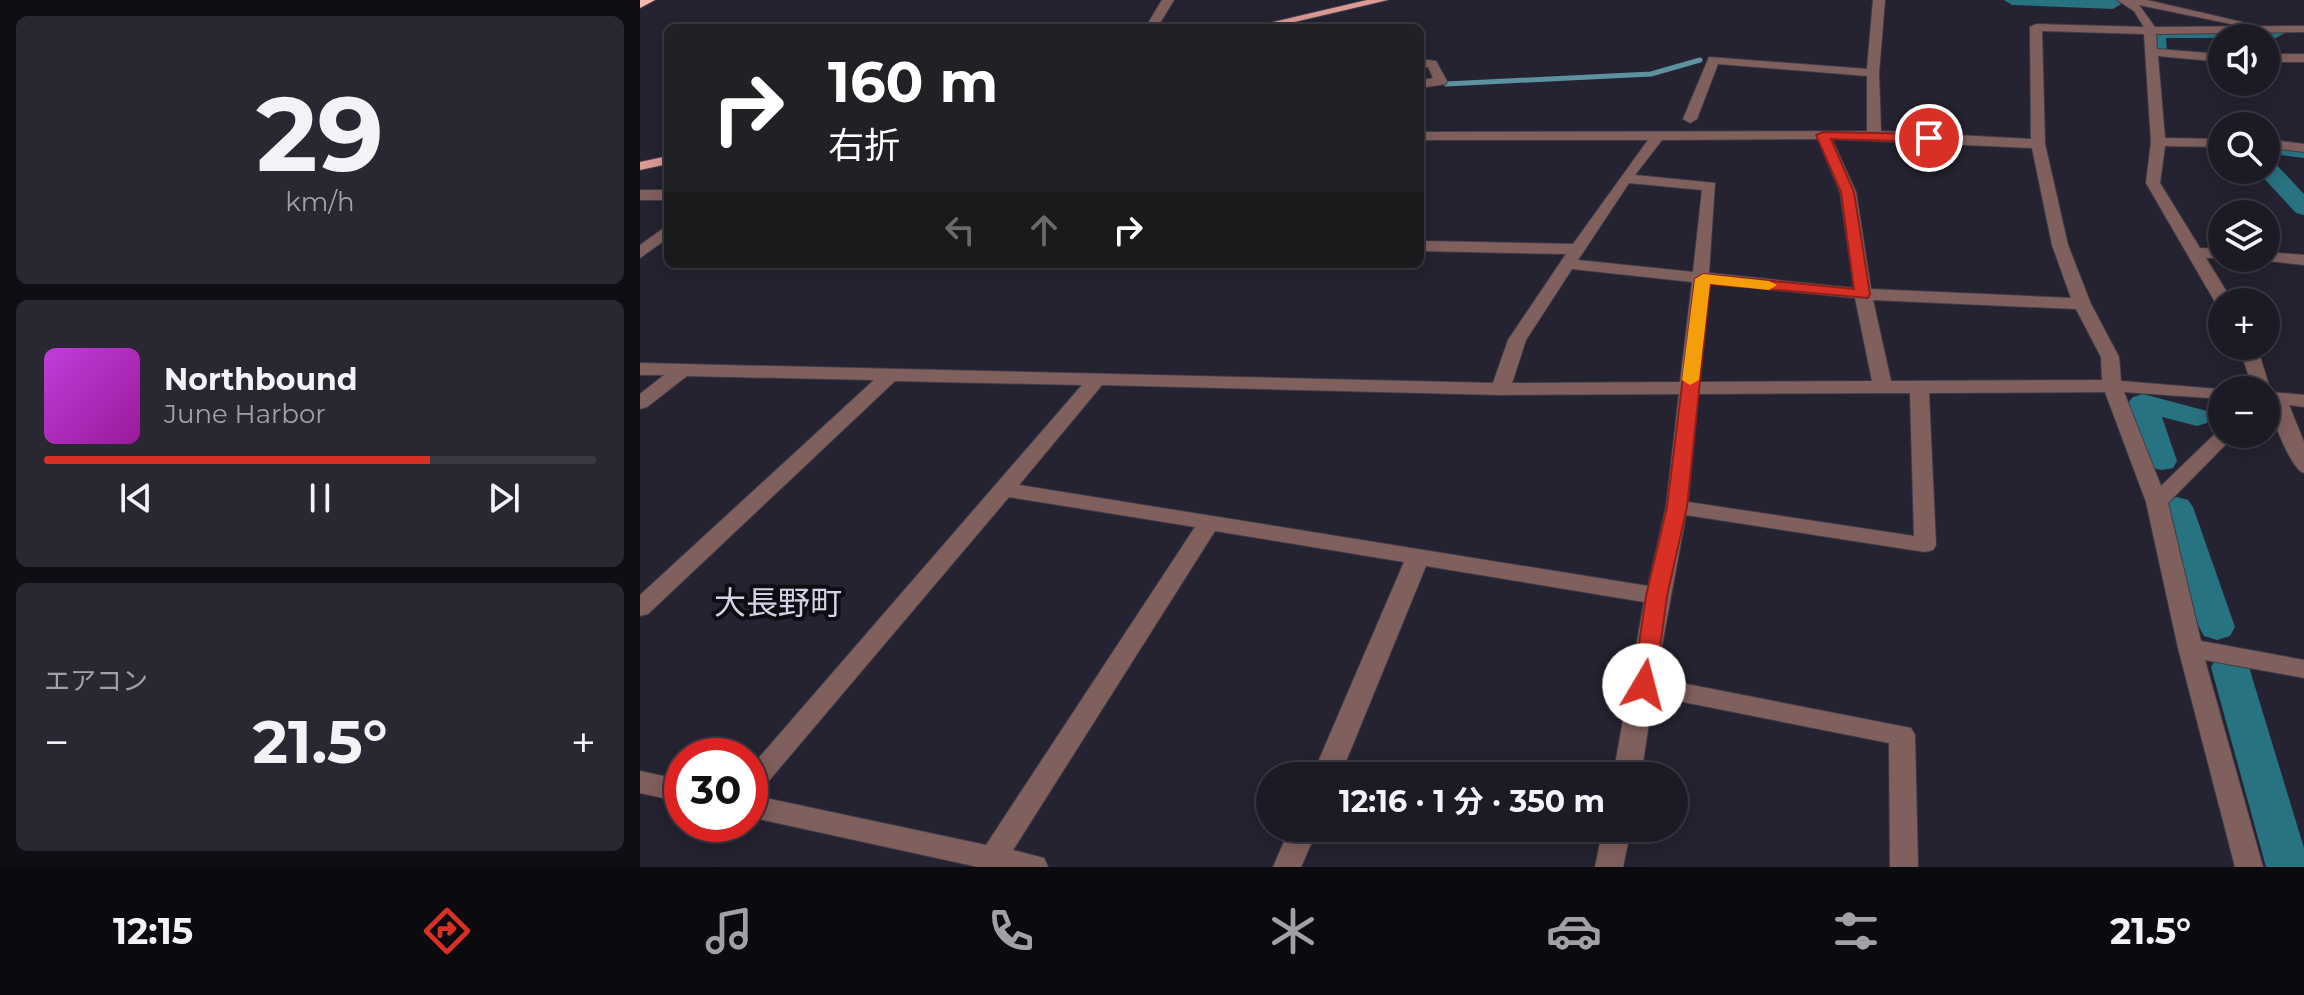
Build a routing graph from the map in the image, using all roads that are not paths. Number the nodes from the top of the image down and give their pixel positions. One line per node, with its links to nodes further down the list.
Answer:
1 (648, 0): 7 (highway)
2 (1168, 0): 8 (street)
3 (1382, 0): 9 (main road)
4 (1879, 0): 19 (street)
5 (2123, 0): 11 (street)
6 (2131, 0): 12 (street)
7 (640, 4)
8 (1153, 24)
9 (1271, 24)
10 (2304, 29): 12 (street)
11 (2148, 31): 12 (street); 14 (street); 28 (street)
12 (2281, 31): 13 (street)
13 (2304, 41)
14 (2150, 52): 15 (street); 26 (street)
15 (2208, 57)
16 (2280, 58): 17 (street)
17 (2304, 58)
18 (1424, 63): 20 (street)
19 (1873, 73): 21 (street); 23 (street)
20 (1424, 83)
21 (1690, 119)
22 (1823, 135): 23 (street); 25 (street); 46 (street)
23 (1874, 135): 28 (street)
24 (1424, 136): 25 (street)
25 (1658, 136): 33 (street)
26 (2158, 142): 27 (street); 38 (street)
27 (2208, 143)
28 (2038, 144): 47 (street)
29 (2280, 145): 30 (street)
30 (2304, 148)
31 (664, 161): 32 (main road)
32 (640, 166)
33 (1625, 178): 41 (street); 44 (street)
34 (640, 195): 35 (street)
35 (664, 195)
36 (664, 232): 39 (street)
37 (1424, 246): 41 (street)
38 (2193, 252): 40 (street); 45 (street)
39 (640, 253)
40 (2208, 253)
41 (1572, 256): 44 (street); 55 (street)
42 (2280, 258): 43 (street)
43 (2304, 260)
44 (1703, 279): 46 (street); 56 (street)
45 (2215, 288)
46 (1863, 294): 47 (street); 53 (street)
47 (2082, 304): 52 (street)
48 (640, 369): 49 (street)
49 (681, 371): 50 (street); 60 (street)
50 (890, 375): 51 (street); 70 (street)
51 (1096, 381): 55 (street); 64 (street)
52 (2112, 386): 54 (street); 57 (street); 65 (street)
53 (1883, 387): 54 (street); 56 (street)
54 (1919, 387): 66 (street)
55 (1501, 389): 56 (street)
56 (1689, 389): 66 (street)
57 (2208, 392)
58 (2280, 397): 59 (street)
59 (2304, 401)
60 (640, 403)
61 (2280, 419): 63 (street)
62 (2212, 448): 65 (street)
63 (2304, 467)
64 (1003, 489): 67 (street); 76 (street)
65 (2157, 502): 71 (street)
66 (1677, 507): 69 (street)
67 (1208, 524): 68 (street); 82 (street)
68 (1418, 557): 69 (street); 74 (street)
69 (1657, 596): 73 (street)
70 (640, 608)
71 (2190, 648): 72 (street); 87 (street)
72 (2304, 669)
73 (1644, 685): 75 (street); 86 (street)
74 (1332, 762)
75 (1630, 762)
76 (768, 766)
77 (640, 782): 78 (street)
78 (664, 787)
79 (768, 810): 82 (street)
80 (1298, 842): 84 (street)
81 (1614, 842): 85 (street)
82 (993, 858): 83 (street)
83 (1034, 867)
84 (1287, 867)
85 (1609, 867)
86 (1904, 867)
87 (2249, 867)

